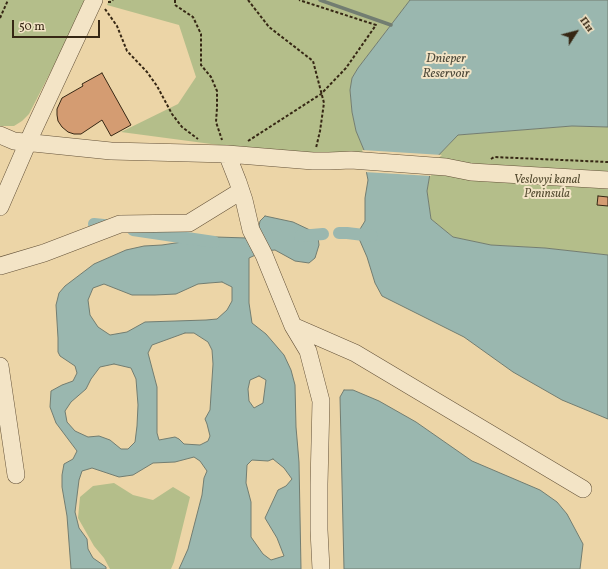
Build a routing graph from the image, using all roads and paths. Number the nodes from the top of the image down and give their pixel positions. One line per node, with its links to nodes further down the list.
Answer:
1 (8, 0): 6 (path)
2 (175, 0): 12 (path)
3 (248, 0): 7 (path)
4 (299, 0): 7 (path)
5 (99, 4): 9 (path); 11 (street)
6 (0, 18)
7 (321, 94): 10 (path); 13 (path)
8 (0, 135): 11 (street)
9 (199, 140)
10 (247, 141)
11 (28, 142): 12 (street); 18 (street)
12 (227, 154): 13 (street); 17 (street)
13 (313, 161): 15 (street)
14 (608, 162): 15 (path)
15 (471, 172): 16 (street)
16 (608, 180)
17 (241, 191): 19 (street); 20 (street)
18 (0, 206)
19 (0, 266)
20 (293, 326): 23 (street); 24 (street)
21 (0, 366): 22 (street)
22 (16, 476)
23 (583, 489)
24 (321, 569)

